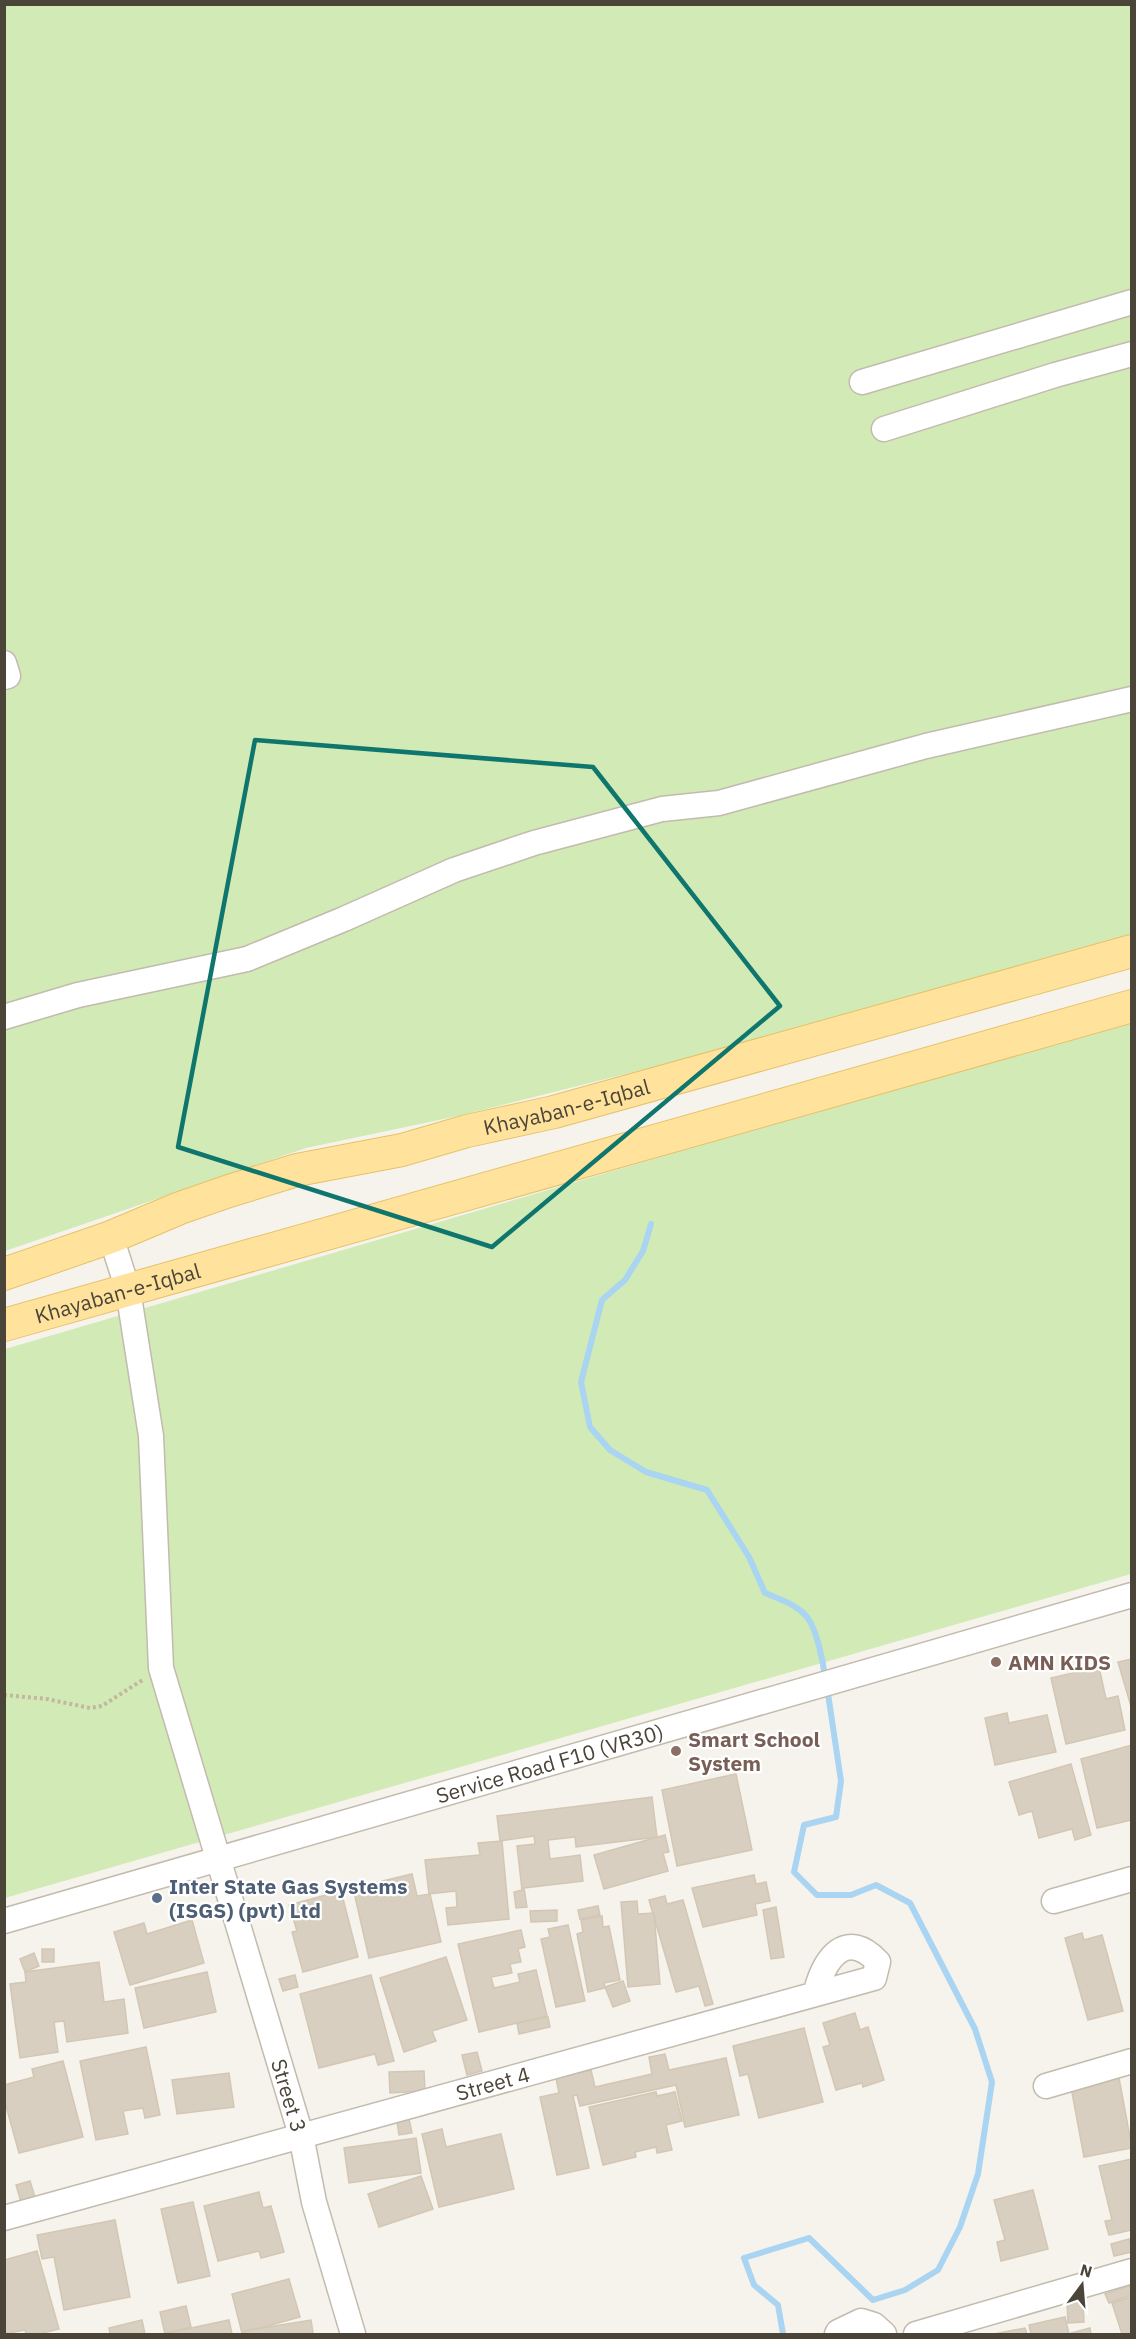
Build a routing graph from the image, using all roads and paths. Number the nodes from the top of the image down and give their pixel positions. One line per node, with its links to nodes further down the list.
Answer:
1 (1131, 302): 3 (street)
2 (1131, 354): 4 (street)
3 (862, 382)
4 (884, 429)
5 (4, 663): 6 (street)
6 (4, 677)
7 (1131, 699): 10 (street)
8 (1131, 951): 11 (main road, Khayaban-e-Iqbal)
9 (1131, 1006): 13 (main road, Khayaban-e-Iqbal)
10 (4, 1017)
11 (111, 1237): 12 (main road, Khayaban-e-Iqbal); 13 (street, Street 3)
12 (4, 1274)
13 (128, 1290): 14 (main road, Khayaban-e-Iqbal); 16 (street, Street 3)
14 (4, 1325)
15 (1131, 1595): 18 (street, Service Road F10 (VR30))
16 (161, 1668): 17 (path); 18 (street, Street 3)
17 (4, 1695)
18 (219, 1860): 21 (street, Service Road F10 (VR30)); 25 (street, Street 3)
19 (1131, 1880): 20 (street)
20 (1054, 1901)
21 (4, 1921)
22 (816, 1990): 25 (street, Street 4)
23 (1131, 2061): 24 (street)
24 (1046, 2086)
25 (301, 2135): 26 (street, Street 4); 28 (street, Street 3)
26 (4, 2218)
27 (1131, 2271): 31 (street)
28 (352, 2334)
29 (837, 2334): 30 (street)
30 (884, 2334)
31 (916, 2334)

